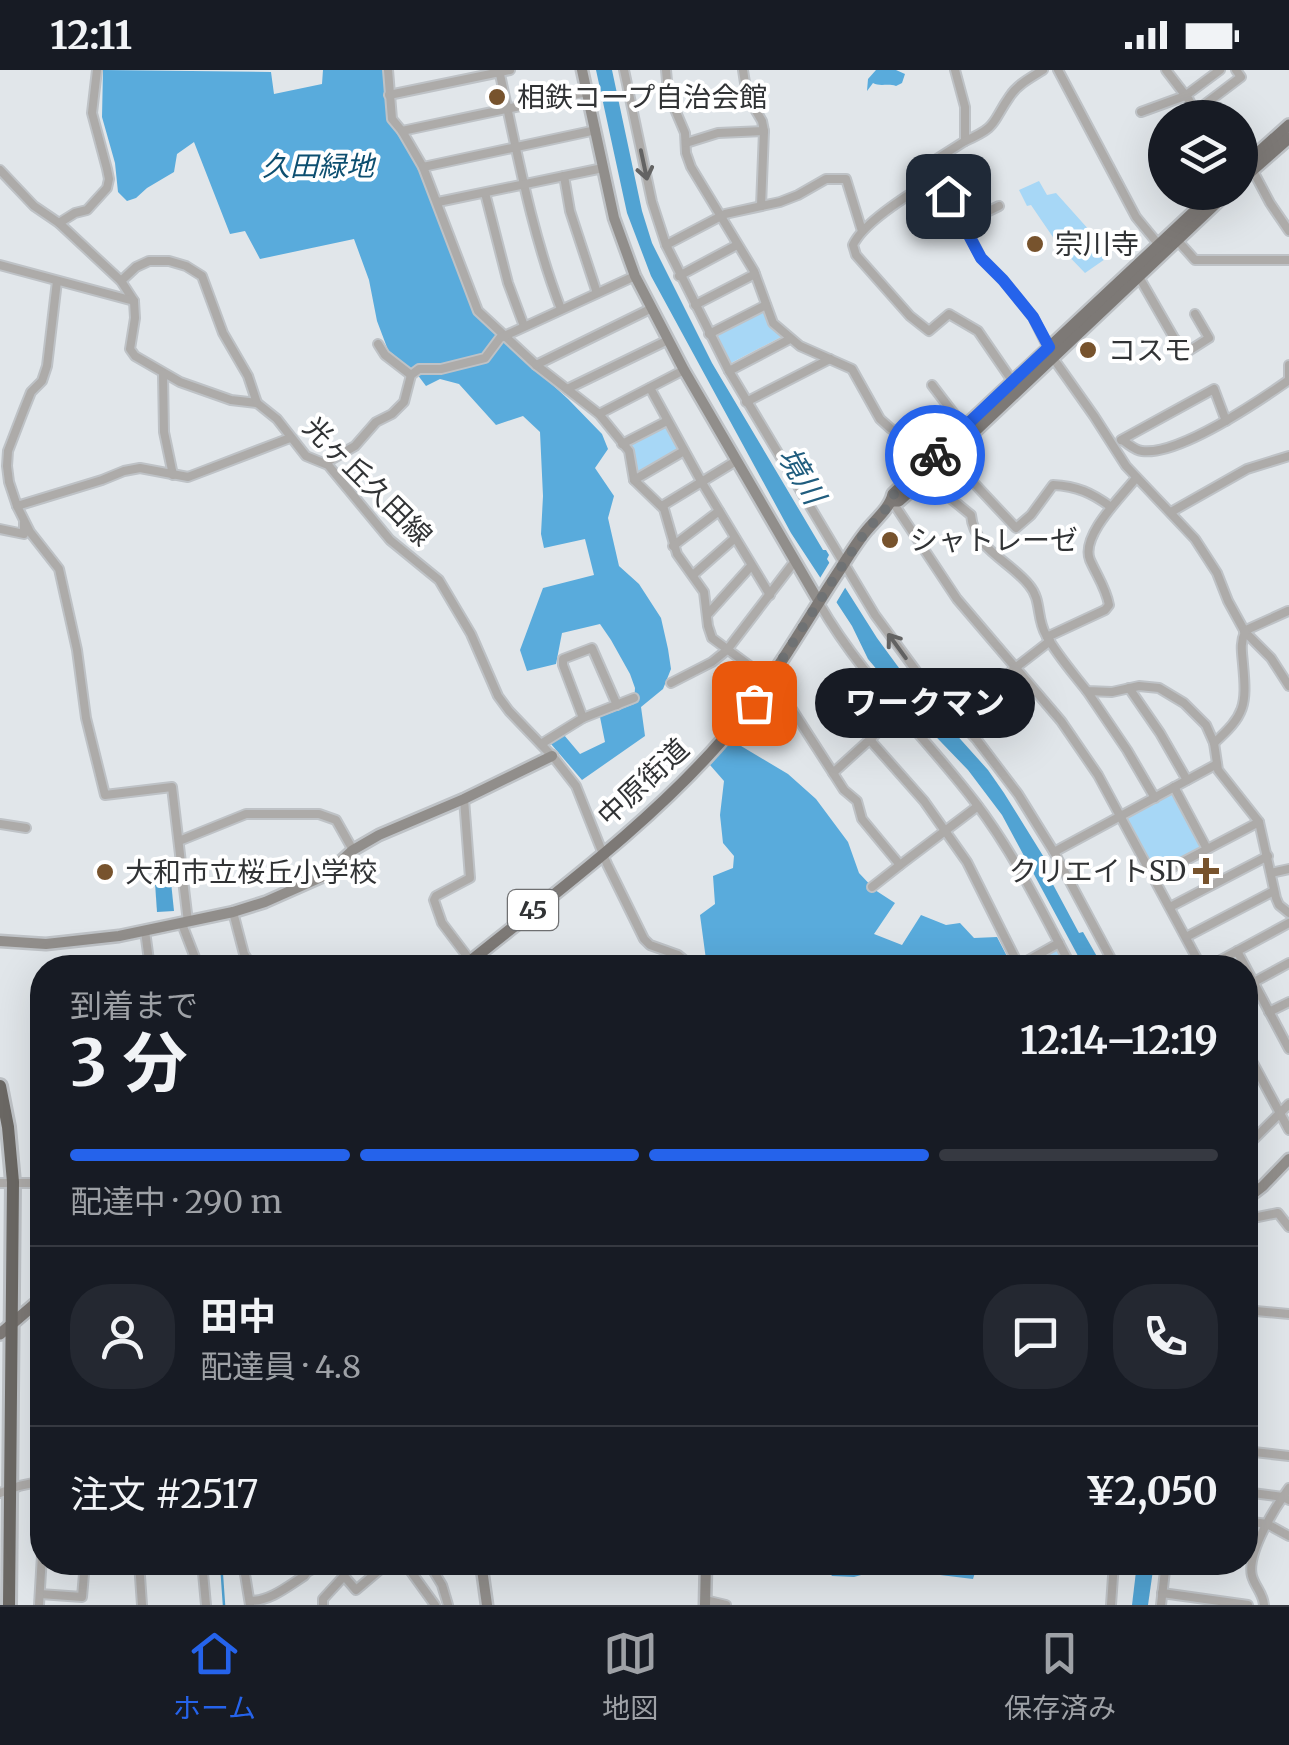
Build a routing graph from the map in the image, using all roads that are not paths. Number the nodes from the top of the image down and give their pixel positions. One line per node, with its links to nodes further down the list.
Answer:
1 (97, 70): 45 (street)
2 (388, 70): 15 (street)
3 (582, 70): 14 (street)
4 (624, 70): 50 (street, one-way to 50)
5 (666, 70): 27 (street)
6 (743, 70): 24 (street)
7 (1043, 70): 26 (street)
8 (1058, 70): 52 (street)
9 (1166, 70): 16 (street)
10 (1220, 70): 16 (street)
11 (1236, 70): 18 (street)
12 (503, 71): 15 (street); 19 (street)
13 (959, 71): 26 (street)
14 (587, 92): 19 (street); 22 (street)
15 (390, 94): 23 (street)
16 (1186, 96): 17 (street); 20 (street)
17 (1188, 100)
18 (1214, 100)
19 (508, 109): 23 (street); 28 (street)
20 (1141, 112)
21 (1289, 126): 29 (main road)
22 (596, 130): 28 (street); 32 (street)
23 (402, 131): 31 (street)
24 (764, 131): 27 (street); 40 (street)
25 (1289, 138): 30 (main road)
26 (964, 141): 35 (street)
27 (686, 143): 44 (street)
28 (516, 147): 31 (street); 36 (street)
29 (1258, 159)
30 (1258, 163)
31 (424, 167): 39 (street)
32 (604, 168): 34 (street); 56 (street)
33 (0, 170): 45 (street)
34 (564, 176): 36 (street); 61 (street)
35 (938, 177): 46 (street); 47 (street)
36 (524, 184): 38 (street); 66 (street)
37 (1258, 191): 48 (street)
38 (484, 193): 39 (street); 68 (street)
39 (438, 202): 70 (street)
40 (760, 206): 44 (street); 47 (street)
41 (998, 206): 46 (street)
42 (1196, 210): 52 (main road, 中原街道 / 45)
43 (1209, 210): 49 (main road, 中原街道 / 45)
44 (722, 216): 50 (street); 51 (street)
45 (59, 223): 60 (street)
46 (964, 223): 74 (street)
47 (862, 232): 83 (street)
48 (1289, 232)
49 (1178, 240): 53 (street); 58 (main road, 中原街道 / 45)
50 (666, 245): 57 (street)
51 (736, 245): 55 (street); 57 (street)
52 (1158, 245): 74 (main road, 中原街道 / 45)
53 (1289, 260)
54 (0, 266): 59 (street)
55 (755, 274): 63 (street); 64 (street)
56 (635, 276): 61 (street); 65 (street)
57 (679, 276): 64 (street)
58 (1139, 277): 67 (street); 74 (main road, 中原街道 / 45)
59 (57, 280): 62 (street); 108 (street)
60 (121, 281): 62 (street); 88 (street)
61 (597, 293): 66 (street)
62 (134, 301): 80 (street)
63 (766, 305): 69 (street); 71 (street)
64 (695, 306): 69 (street)
65 (652, 308): 72 (street); 77 (street)
66 (561, 309): 68 (street)
67 (1195, 314)
68 (524, 326): 70 (street)
69 (709, 334): 79 (street)
70 (504, 336): 77 (street); 81 (street)
71 (790, 339): 75 (street); 79 (street)
72 (668, 340): 78 (street); 86 (street)
73 (378, 344): 81 (street)
74 (1051, 352): 83 (main road, 中原街道 / 45); 96 (street); 98 (main road, 中原街道 / 45)
75 (830, 359): 87 (street); 102 (street)
76 (1289, 364): 82 (street)
77 (536, 365): 86 (street)
78 (684, 370): 85 (street); 100 (street)
79 (729, 371): 87 (street)
80 (163, 374): 88 (street); 103 (street)
81 (411, 375): 101 (street)
82 (1289, 379): 91 (street)
83 (1013, 382): 92 (main road, 中原街道 / 45)
84 (932, 386): 92 (street)
85 (650, 388): 89 (street); 90 (street)
86 (566, 389): 89 (street)
87 (746, 402): 120 (street)
88 (257, 403): 93 (street, 光ヶ丘久田線)
89 (600, 414): 95 (street)
90 (667, 421): 95 (street); 97 (street)
91 (1226, 421): 94 (street); 94 (street)
92 (964, 427): 102 (main road, 中原街道 / 45)
93 (290, 438): 101 (street, 光ヶ丘久田線); 103 (street)
94 (1122, 440): 96 (street)
95 (622, 444): 105 (street)
96 (1112, 445): 104 (street)
97 (684, 451): 105 (street); 106 (street)
98 (951, 454): 102 (main road, 中原街道 / 45); 110 (street)
99 (1289, 456): 112 (street)
100 (736, 461): 106 (street); 119 (street)
101 (326, 463): 143 (street, 光ヶ丘久田線)
102 (934, 463): 107 (main road, 中原街道 / 45); 128 (street)
103 (173, 475): 108 (street)
104 (1136, 478): 110 (street); 112 (street)
105 (634, 480): 109 (street)
106 (702, 481): 109 (street); 111 (street)
107 (892, 502): 120 (main road, 中原街道 / 45); 130 (street)
108 (17, 506): 113 (street)
109 (662, 506): 118 (street)
110 (1112, 508): 115 (street)
111 (719, 511): 116 (street); 118 (street)
112 (1171, 512): 127 (street)
113 (24, 519): 114 (street); 157 (street)
114 (0, 529)
115 (1095, 534): 117 (street); 128 (street)
116 (735, 538): 121 (street); 122 (street)
117 (1107, 542)
118 (673, 546): 122 (street)
119 (795, 561): 123 (street); 124 (street)
120 (843, 564): 124 (main road, 中原街道 / 45); 140 (street, one-way to 120)
121 (751, 566): 123 (street); 126 (street)
122 (693, 575): 126 (street)
123 (770, 594): 129 (street)
124 (820, 600): 131 (main road, 中原街道 / 45); 138 (street)
125 (1288, 611): 127 (street)
126 (708, 614): 129 (street)
127 (1244, 631): 133 (street); 142 (street)
128 (1048, 639): 130 (street); 135 (street)
129 (727, 650): 131 (street); 132 (street)
130 (1016, 668): 140 (street); 152 (street)
131 (770, 680): 146 (street); 160 (main road, 中原街道 / 45)
132 (671, 683)
133 (1289, 686)
134 (1130, 688): 135 (street); 142 (street); 147 (street)
135 (1087, 691): 149 (street)
136 (634, 698): 137 (street)
137 (617, 704): 139 (street); 139 (street)
138 (899, 714): 141 (street); 151 (street)
139 (584, 718): 143 (street)
140 (958, 721): 161 (street)
141 (870, 740): 146 (street); 156 (street)
142 (1214, 743): 145 (street)
143 (541, 744): 144 (street, 光ヶ丘久田線)
144 (552, 756): 150 (street); 160 (street, 光ヶ丘久田線)
145 (1217, 764): 147 (street); 153 (street)
146 (833, 773): 163 (street)
147 (1187, 780): 148 (street)
148 (1174, 787): 149 (street); 158 (street)
149 (1154, 798): 152 (street)
150 (464, 800): 159 (street); 182 (street)
151 (978, 806): 156 (street); 177 (street)
152 (1120, 816): 161 (street); 166 (street)
153 (1259, 822): 158 (street); 162 (street)
154 (0, 824): 155 (street)
155 (26, 828)
156 (946, 830): 163 (street); 185 (street)
157 (178, 841): 159 (street); 173 (street)
158 (1208, 849): 166 (street)
159 (353, 850): 170 (street)
160 (604, 852): 183 (main road, 中原街道 / 45); 184 (street, 光ヶ丘久田線)
161 (1054, 852): 188 (street)
162 (1268, 856): 165 (street); 169 (street)
163 (900, 865): 167 (street)
164 (1289, 869): 165 (street)
165 (1271, 873): 168 (street)
166 (1154, 878): 169 (street)
167 (872, 887)
168 (1274, 891): 171 (street); 175 (street)
169 (1170, 907): 175 (street)
170 (233, 912): 173 (street); 181 (street)
171 (1289, 913)
172 (1289, 922): 178 (street)
173 (185, 923): 174 (street); 180 (street)
174 (145, 931): 176 (street); 179 (street)
175 (1186, 937): 189 (street)
176 (0, 941)
177 (1059, 943): 186 (street); 187 (street)
178 (1237, 951): 190 (street); 191 (street)
179 (148, 955)
180 (195, 955)
181 (245, 955)
182 (461, 955)
183 (477, 955)
184 (678, 955)
185 (1014, 955)
186 (1038, 955)
187 (1065, 955)
188 (1109, 955)
189 (1196, 955)
190 (1229, 955)
191 (1239, 955)
192 (1289, 964): 193 (street)
193 (1258, 980)
194 (1258, 990): 196 (street)
195 (1289, 1002): 196 (street)
196 (1270, 1012): 197 (street)
197 (1288, 1044)
198 (1258, 1073): 201 (street)
199 (0, 1086): 205 (highway)
200 (1289, 1104): 201 (street)
201 (1280, 1114): 202 (street); 203 (street)
202 (1289, 1130)
203 (1258, 1135)
204 (1289, 1160): 206 (street)
205 (7, 1182): 209 (highway)
206 (1258, 1190)
207 (1258, 1217): 208 (street)
208 (1289, 1228)
209 (6, 1255): 213 (highway)
210 (30, 1308): 213 (main road)
211 (1258, 1311): 212 (street)
212 (1289, 1314)
213 (12, 1324): 214 (main road); 219 (highway)
214 (0, 1334)
215 (1258, 1452): 216 (street)
216 (1289, 1456)
217 (30, 1485): 219 (street)
218 (1289, 1488): 221 (street)
219 (5, 1491): 247 (highway)
220 (1258, 1494): 221 (street)
221 (1286, 1499): 223 (street)
222 (1258, 1523): 223 (street)
223 (1267, 1524): 224 (street); 225 (street)
224 (1289, 1536)
225 (1258, 1547)
226 (41, 1575): 242 (street)
227 (85, 1575): 242 (street)
228 (140, 1575): 249 (street)
229 (203, 1575): 250 (street)
230 (245, 1575): 246 (street)
231 (304, 1575): 244 (street)
232 (332, 1575): 241 (street)
233 (374, 1575): 241 (street)
234 (413, 1575): 252 (street)
235 (436, 1575): 253 (street)
236 (483, 1575): 254 (street)
237 (706, 1575): 245 (street)
238 (1113, 1575): 256 (street)
239 (1164, 1575): 243 (street)
240 (1252, 1575): 259 (street)
241 (338, 1582): 251 (street)
242 (40, 1594): 248 (street)
243 (1162, 1594): 257 (street); 258 (street)
244 (274, 1601): 246 (street)
245 (705, 1602): 255 (street)
246 (250, 1603)
247 (9, 1605)
248 (39, 1605)
249 (142, 1605)
250 (206, 1605)
251 (323, 1605)
252 (434, 1605)
253 (448, 1605)
254 (487, 1605)
255 (726, 1605)
256 (1111, 1605)
257 (1160, 1605)
258 (1248, 1605)
259 (1264, 1605)

